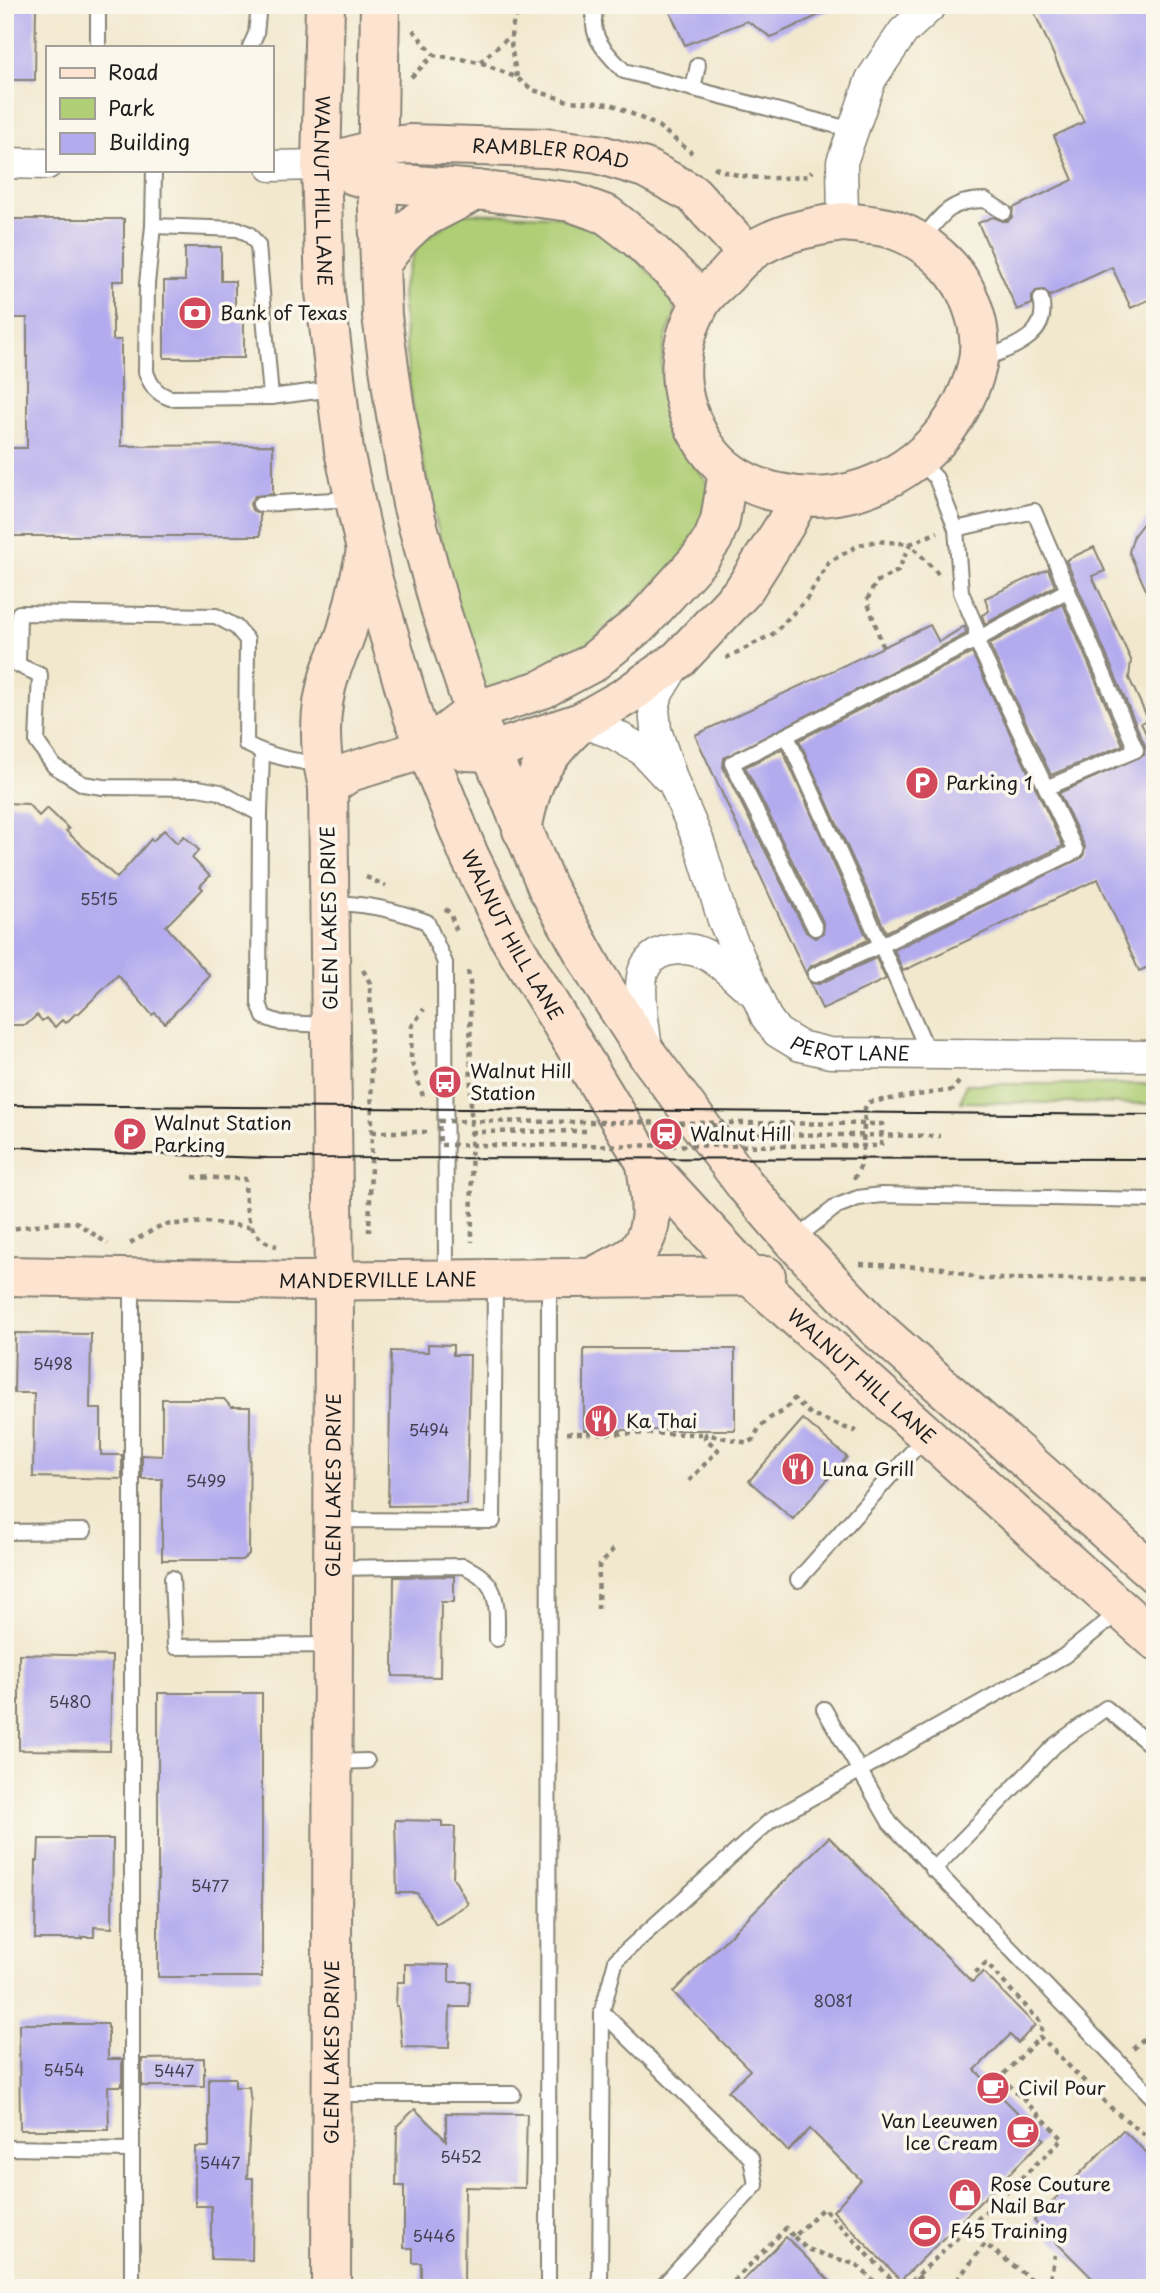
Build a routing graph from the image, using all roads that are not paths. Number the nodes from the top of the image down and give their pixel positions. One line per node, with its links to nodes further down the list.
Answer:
1 (98, 5): 7 (lane)
2 (259, 5): 8 (lane)
3 (325, 5): 14 (street, WALNUT HILL LANE)
4 (380, 5): 15 (street)
5 (597, 5): 10 (lane)
6 (932, 5): 11 (street)
7 (98, 46)
8 (250, 46)
9 (698, 65): 10 (lane)
10 (693, 89): 11 (lane)
11 (853, 130): 20 (street)
12 (5, 163): 13 (street)
13 (46, 164)
14 (321, 165): 15 (street, RAMBLER ROAD); 16 (street, RAMBLER ROAD); 28 (street, WALNUT HILL LANE)
15 (378, 165): 18 (street, RAMBLER ROAD); 23 (street, RAMBLER ROAD); 24 (street)
16 (273, 166)
17 (154, 172): 21 (lane)
18 (477, 190): 24 (street); 26 (street, RAMBLER ROAD)
19 (1003, 212): 22 (lane)
20 (843, 222): 22 (street); 23 (street)
21 (153, 226): 29 (lane); 29 (lane)
22 (920, 243): 27 (street)
23 (748, 254): 26 (street)
24 (381, 263): 40 (street)
25 (1041, 299): 27 (lane)
26 (702, 300): 31 (street)
27 (979, 362): 30 (street)
28 (335, 388): 29 (lane); 33 (street, WALNUT HILL LANE)
29 (271, 397)
30 (919, 460): 32 (street); 35 (lane)
31 (728, 471): 32 (street); 40 (street)
32 (799, 498): 39 (street)
33 (355, 499): 34 (lane); 36 (street, WALNUT HILL LANE)
34 (260, 504)
35 (956, 529): 37 (lane); 38 (lane)
36 (366, 551): 43 (street, WALNUT HILL LANE); 46 (street, GLEN LAKES DRIVE)
37 (1068, 590): 38 (lane); 48 (lane)
38 (976, 640): 42 (lane); 48 (lane)
39 (679, 659): 41 (street); 47 (street, PEROT LANE)
40 (474, 711): 43 (street); 45 (street)
41 (581, 722): 45 (street); 47 (street); 50 (street)
42 (787, 736): 52 (lane); 53 (lane)
43 (425, 749): 45 (street); 46 (street); 60 (street, WALNUT HILL LANE)
44 (262, 752): 46 (lane); 49 (lane); 49 (lane)
45 (490, 752): 50 (street)
46 (325, 775): 51 (street, GLEN LAKES DRIVE)
47 (674, 784): 55 (street, PEROT LANE)
48 (1046, 788): 53 (lane)
49 (260, 814): 56 (lane)
50 (522, 830): 57 (street)
51 (329, 903): 56 (street, GLEN LAKES DRIVE); 68 (lane)
52 (815, 928)
53 (881, 945): 54 (lane); 58 (lane)
54 (815, 975)
55 (756, 995): 57 (street); 58 (street, PEROT LANE)
56 (330, 1025): 70 (street, GLEN LAKES DRIVE)
57 (648, 1054): 62 (street)
58 (929, 1054): 59 (street, PEROT LANE)
59 (1155, 1056)
60 (646, 1163): 64 (street, WALNUT HILL LANE); 67 (street)
61 (1155, 1200): 62 (lane)
62 (793, 1241): 71 (street)
63 (129, 1262): 65 (street, MANDERVILLE LANE); 70 (street, MANDERVILLE LANE); 93 (lane)
64 (749, 1275): 67 (street, MANDERVILLE LANE); 71 (street, MANDERVILLE LANE); 72 (street, WALNUT HILL LANE)
65 (5, 1276)
66 (549, 1278): 67 (street, MANDERVILLE LANE); 69 (street, MANDERVILLE LANE); 96 (lane)
67 (591, 1278)
68 (446, 1279): 69 (street, MANDERVILLE LANE); 70 (street, MANDERVILLE LANE)
69 (495, 1279): 73 (lane)
70 (334, 1281): 73 (street, GLEN LAKES DRIVE)
71 (876, 1328): 77 (street)
72 (927, 1436): 79 (lane); 80 (street, WALNUT HILL LANE)
73 (332, 1520): 76 (street, GLEN LAKES DRIVE)
74 (84, 1531): 75 (lane)
75 (5, 1532)
76 (333, 1568): 81 (lane); 83 (street, GLEN LAKES DRIVE)
77 (1155, 1576): 80 (street)
78 (172, 1578): 83 (lane)
79 (798, 1580)
80 (1121, 1611): 82 (street, WALNUT HILL LANE); 86 (lane)
81 (497, 1639)
82 (1155, 1640)
83 (332, 1645): 89 (street, GLEN LAKES DRIVE)
84 (824, 1709): 86 (lane)
85 (1155, 1749): 87 (lane)
86 (858, 1770): 87 (lane); 88 (lane)
87 (933, 1870): 91 (lane)
88 (602, 2012): 97 (lane); 98 (lane)
89 (331, 2094): 90 (lane); 95 (street, GLEN LAKES DRIVE)
90 (513, 2094)
91 (1155, 2100)
92 (5, 2148): 93 (lane)
93 (132, 2150): 94 (lane)
94 (132, 2288)
95 (331, 2288)
96 (548, 2288)
97 (600, 2288)
98 (661, 2288)

